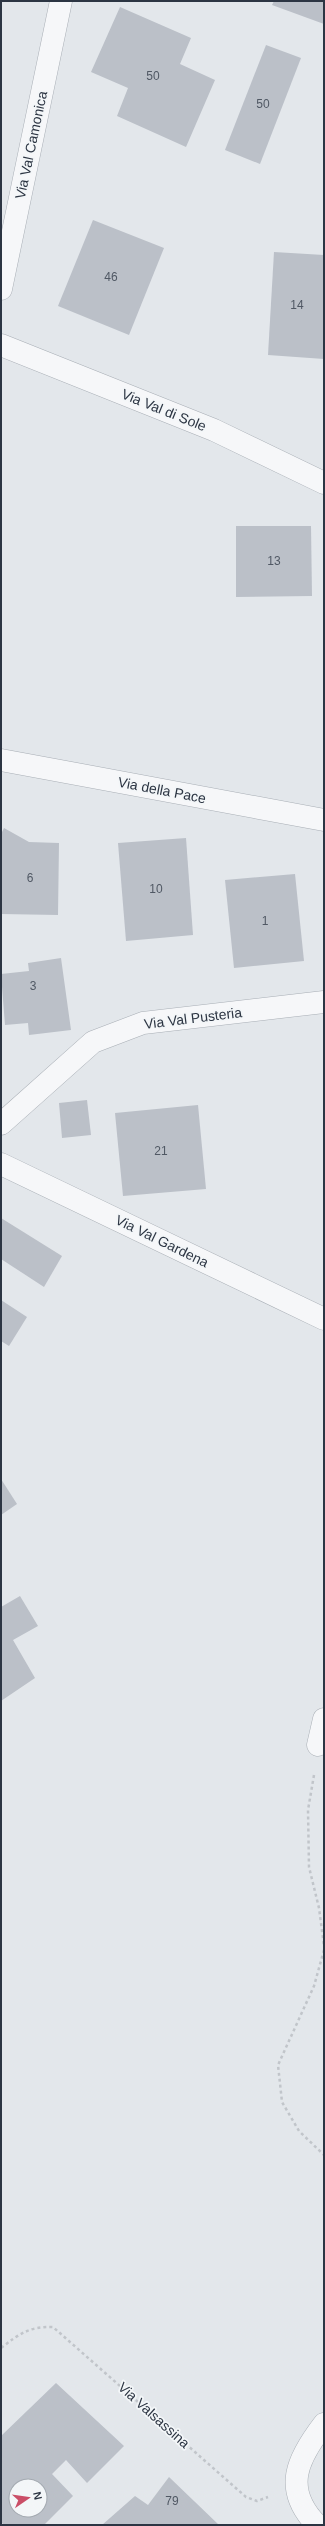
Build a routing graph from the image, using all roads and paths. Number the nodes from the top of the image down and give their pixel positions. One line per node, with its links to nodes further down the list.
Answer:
1 (61, 1): 2 (street, Via Val Camonica)
2 (1, 289)
3 (1, 345): 4 (street, Via Val di Sole)
4 (324, 483)
5 (1, 760): 6 (street, Via della Pace)
6 (324, 820)
7 (324, 1002): 8 (street, Via Val Pusteria)
8 (1, 1124)
9 (1, 1164): 10 (street, Via Val Gardena)
10 (324, 1318)
11 (324, 1719): 12 (street)
12 (318, 1744): 13 (path)
13 (324, 1946)
14 (324, 1950): 15 (path)
15 (324, 2155)
16 (1, 2348): 18 (path, Via Valsassina)
17 (324, 2424): 18 (street)
18 (298, 2464): 19 (street)
19 (317, 2525)

